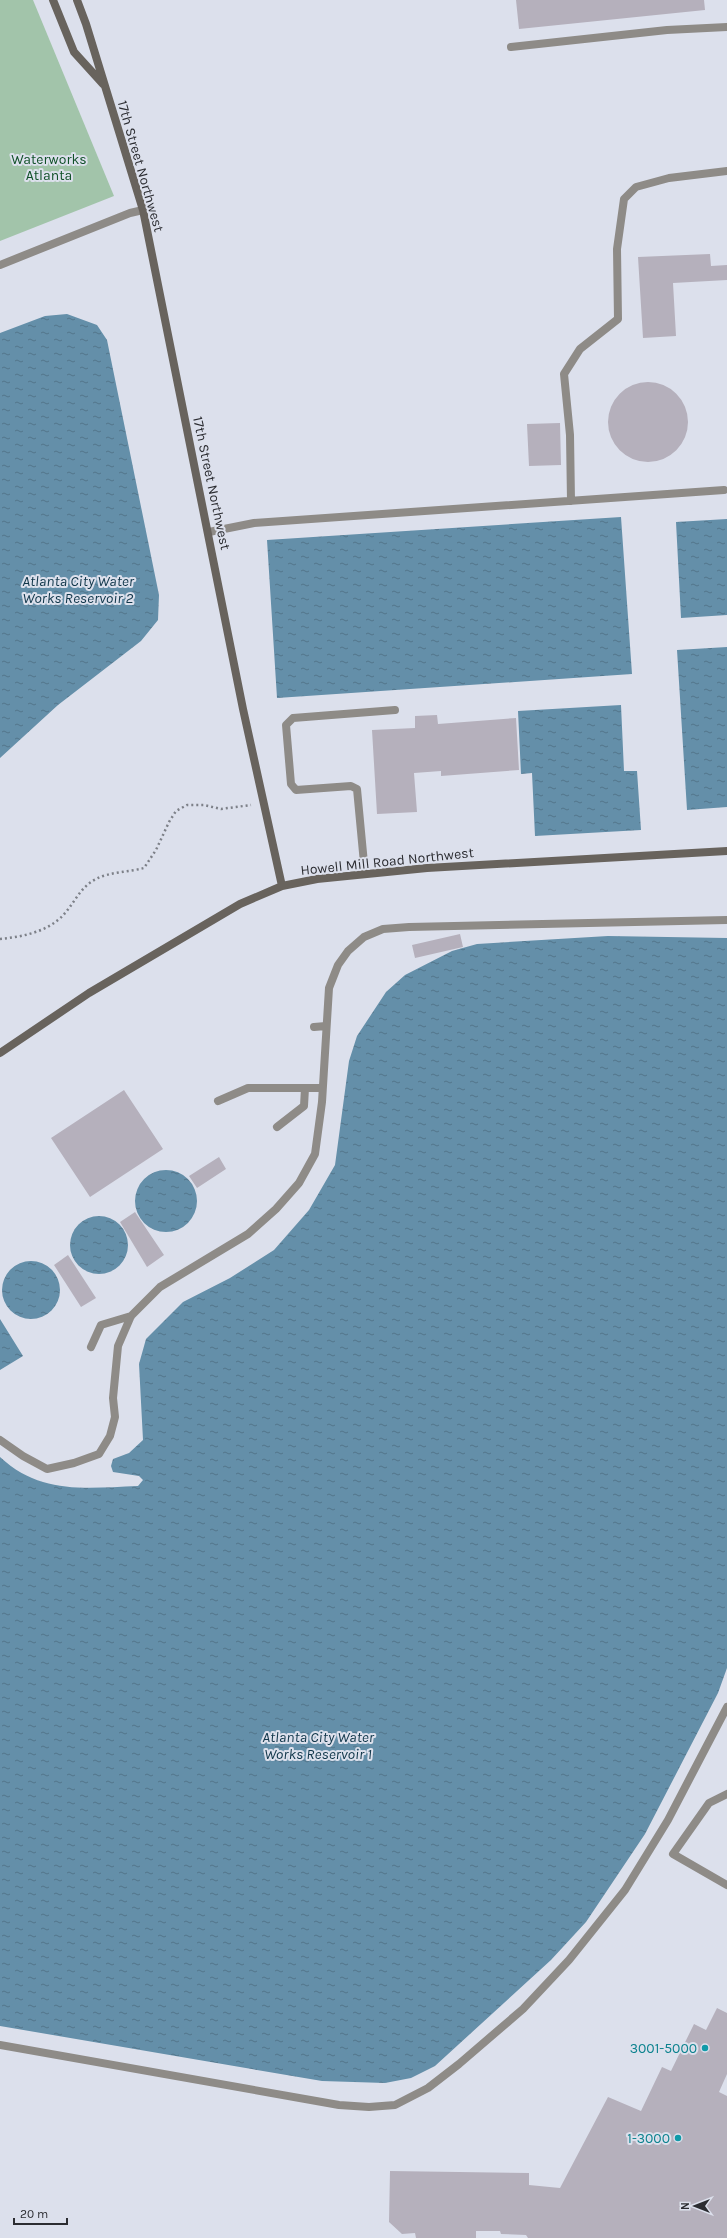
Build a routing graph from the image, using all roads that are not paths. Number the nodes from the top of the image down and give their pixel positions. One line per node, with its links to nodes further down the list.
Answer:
1 (53, 0): 5 (street, 17th Street Northwest)
2 (77, 0): 5 (street, 17th Street Northwest)
3 (727, 27): 4 (street)
4 (510, 47)
5 (105, 87): 7 (street, 17th Street Northwest)
6 (727, 171): 10 (street)
7 (143, 210): 8 (street); 11 (street, 17th Street Northwest)
8 (0, 265)
9 (724, 490): 10 (street)
10 (571, 501): 11 (street)
11 (209, 532): 15 (street, 17th Street Northwest)
12 (395, 710): 14 (street)
13 (727, 851): 14 (street, Howell Mill Road Northwest)
14 (365, 874): 15 (street, Howell Mill Road Northwest)
15 (282, 886): 19 (street, Howell Mill Road Northwest)
16 (727, 920): 18 (street)
17 (314, 1026): 18 (street)
18 (326, 1026): 21 (street)
19 (0, 1053)
20 (305, 1088): 21 (street); 22 (street); 23 (street)
21 (322, 1088): 24 (street)
22 (218, 1101)
23 (277, 1127)
24 (131, 1316): 25 (street); 26 (street)
25 (91, 1347)
26 (0, 1440)
27 (727, 1707): 30 (street)
28 (727, 1794): 29 (street)
29 (727, 1885)
30 (0, 2045)

